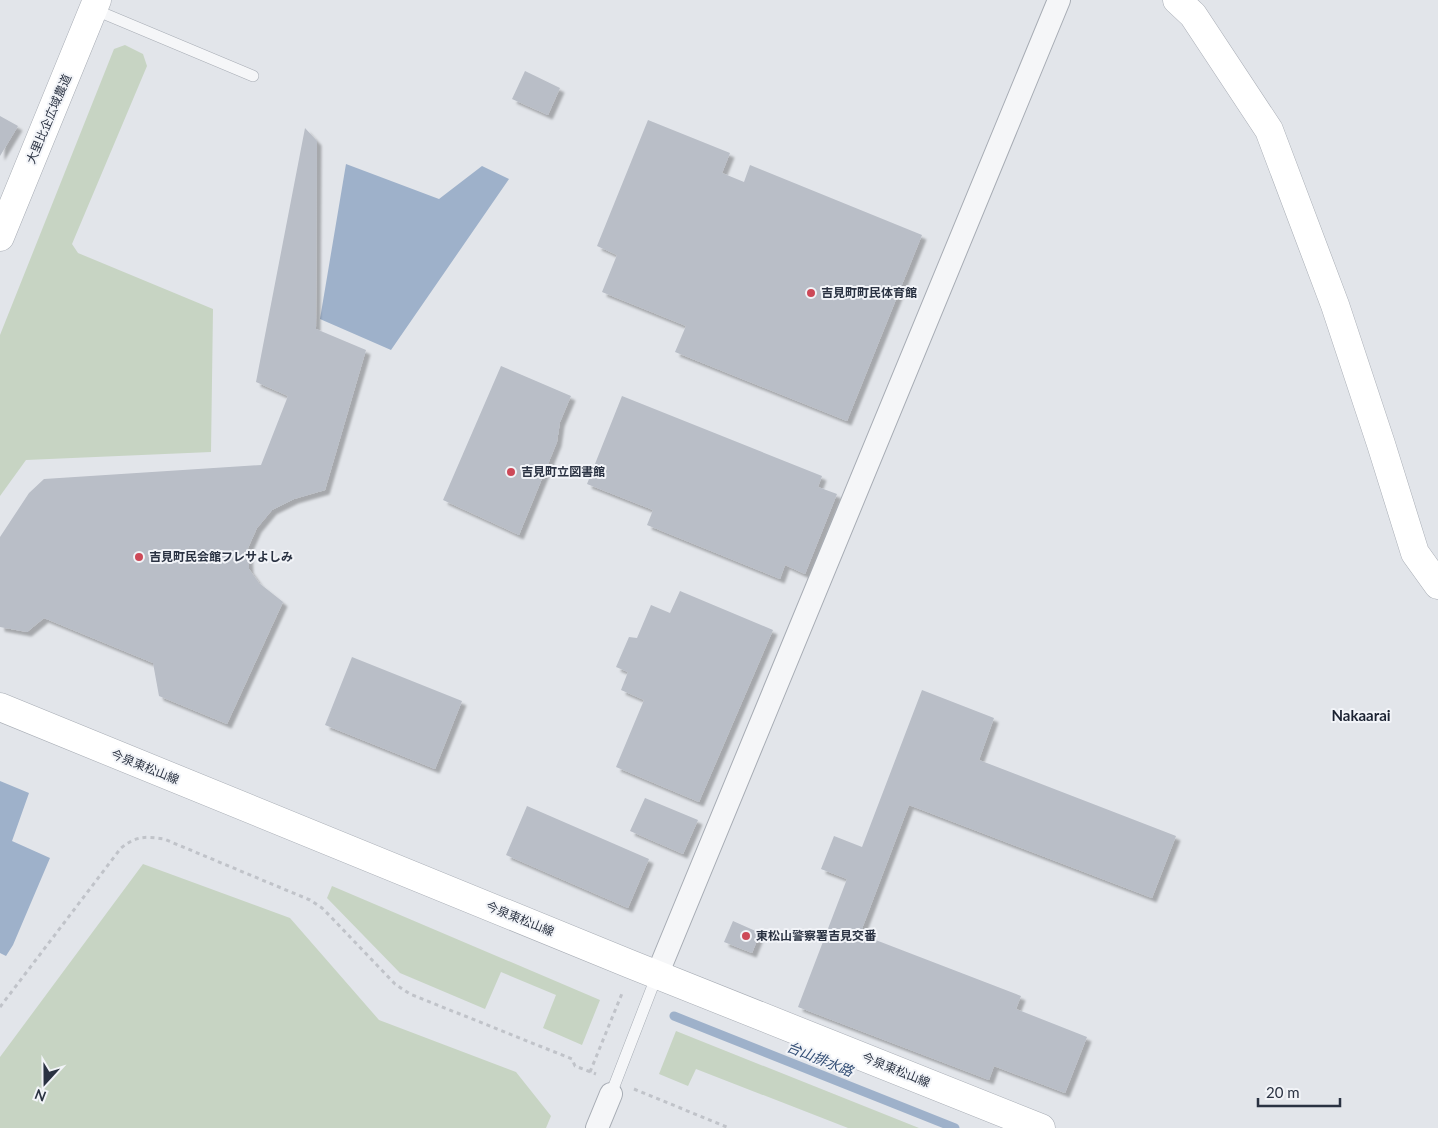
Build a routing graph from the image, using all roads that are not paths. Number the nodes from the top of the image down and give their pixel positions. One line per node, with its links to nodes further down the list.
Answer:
1 (1059, 0): 8 (street)
2 (1176, 0): 6 (main road)
3 (95, 4): 4 (lane); 5 (main road, 大里比企広域農道)
4 (253, 76)
5 (0, 237)
6 (1438, 585)
7 (0, 708): 8 (main road, 今泉東松山線)
8 (657, 975): 9 (lane); 11 (main road, 今泉東松山線)
9 (614, 1088): 10 (street)
10 (597, 1128)
11 (1042, 1128)

